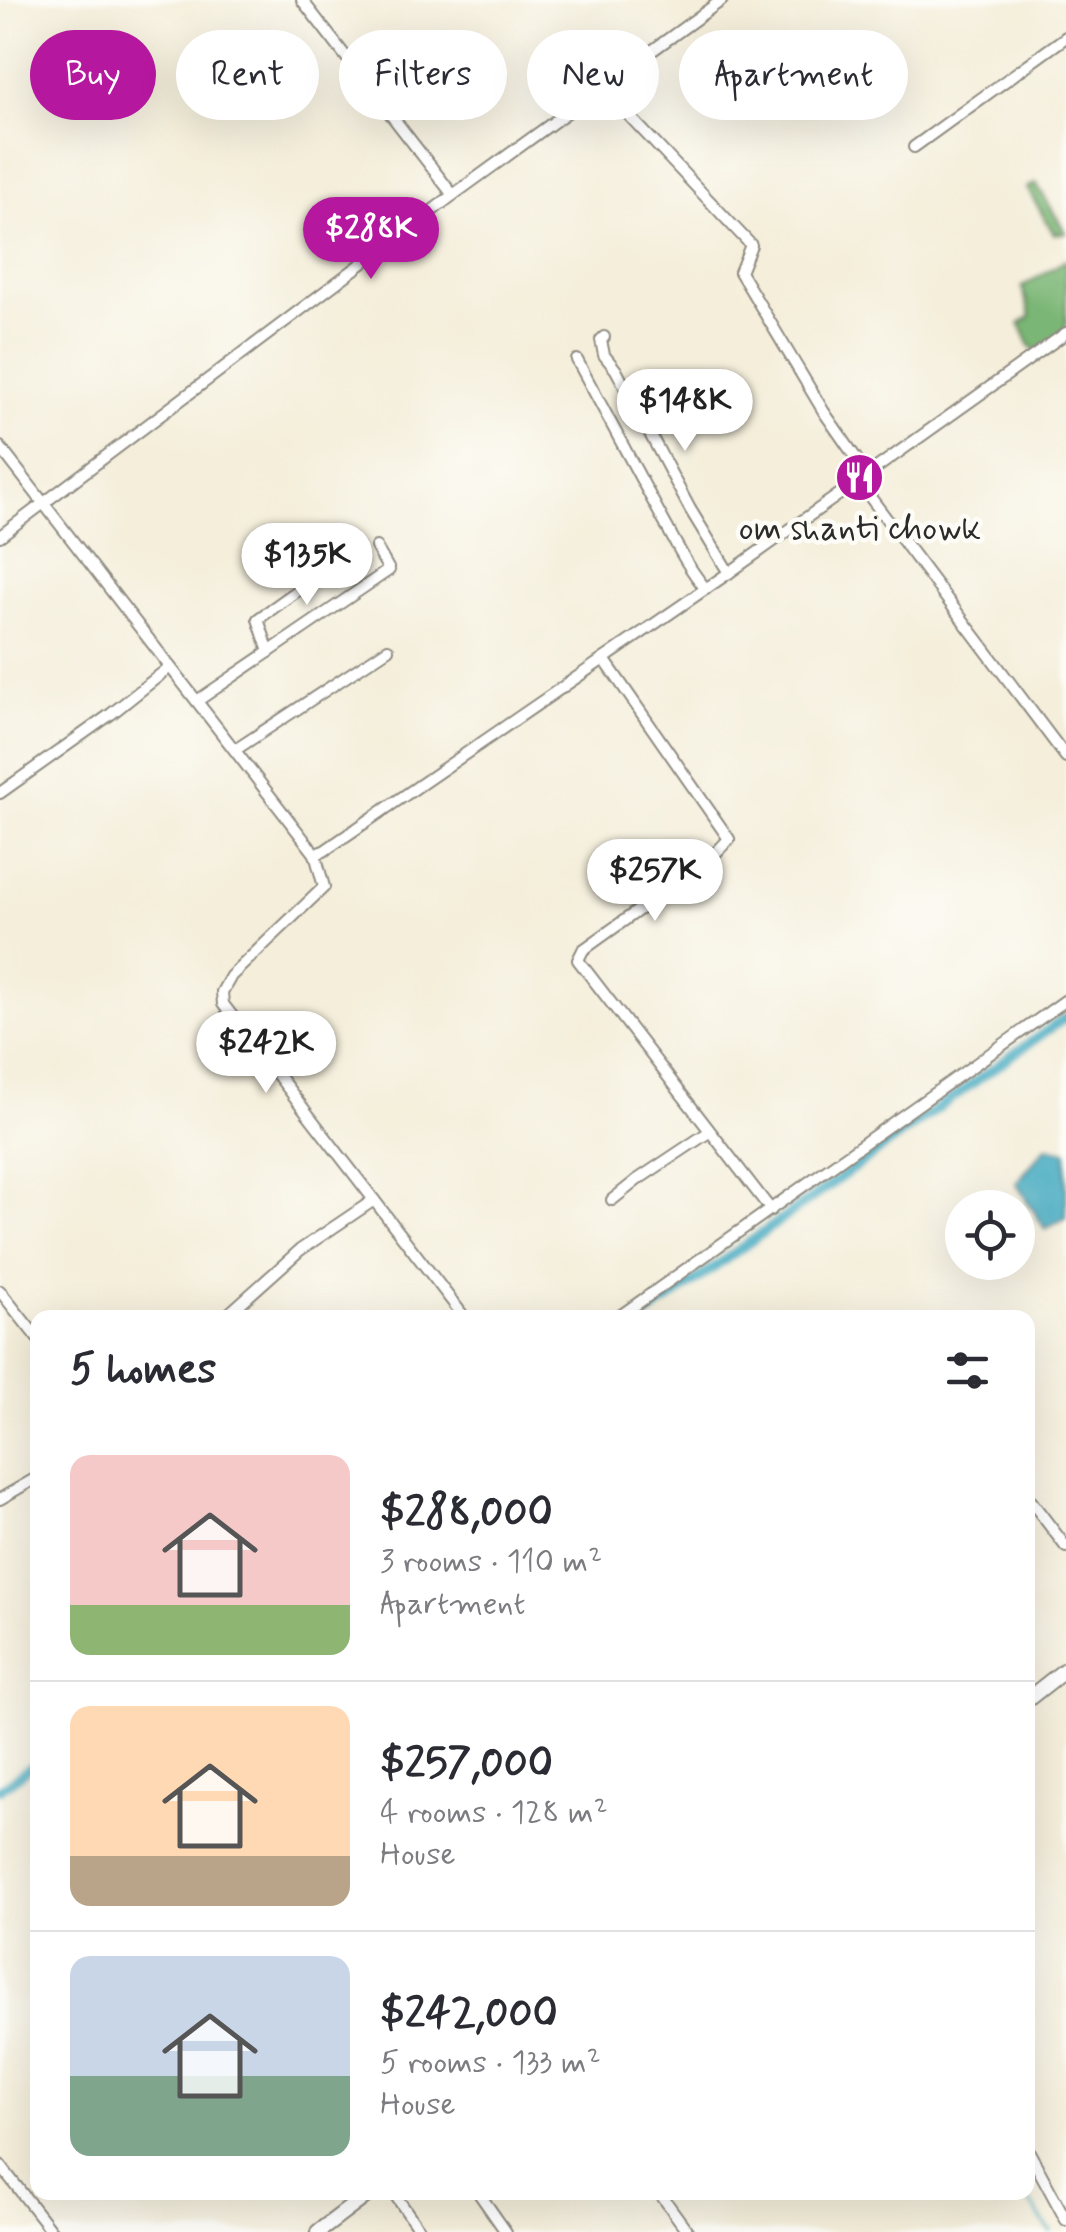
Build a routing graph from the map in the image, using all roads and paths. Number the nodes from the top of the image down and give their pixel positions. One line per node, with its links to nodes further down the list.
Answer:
1 (302, 0): 8 (street)
2 (722, 0): 4 (street)
3 (1066, 38): 7 (street)
4 (659, 47)
5 (558, 120): 8 (street)
6 (633, 120): 13 (street)
7 (914, 147)
8 (453, 195): 14 (street)
9 (1066, 333): 13 (street)
10 (604, 337): 18 (street)
11 (577, 360): 19 (street)
12 (0, 447): 14 (street)
13 (862, 478): 18 (street); 26 (street)
14 (43, 504): 15 (street); 23 (street)
15 (0, 536)
16 (376, 547): 21 (street)
17 (333, 560): 21 (street)
18 (729, 573): 19 (street)
19 (706, 588): 22 (street)
20 (388, 649): 25 (street)
21 (270, 652): 24 (street)
22 (604, 659): 28 (street); 30 (street)
23 (170, 667): 24 (street); 27 (street)
24 (197, 701): 25 (street)
25 (236, 750): 28 (street)
26 (1066, 757)
27 (0, 794)
28 (315, 854): 31 (street)
29 (1066, 1000): 33 (street)
30 (709, 1132): 32 (street); 33 (street)
31 (374, 1200): 35 (street); 36 (street)
32 (612, 1200)
33 (771, 1210): 37 (street)
34 (0, 1291): 38 (street)
35 (233, 1310)
36 (459, 1310)
37 (628, 1310)
38 (30, 1329)
39 (30, 1482): 40 (street)
40 (0, 1499)
41 (1035, 1507): 42 (street)
42 (1066, 1546)
43 (1066, 1670): 44 (street)
44 (1035, 1693)
45 (1035, 2163): 51 (street)
46 (0, 2164): 52 (street)
47 (360, 2200): 53 (street)
48 (399, 2200): 54 (street)
49 (484, 2200): 55 (street)
50 (664, 2200): 56 (street)
51 (1066, 2220)
52 (52, 2232)
53 (318, 2232)
54 (421, 2232)
55 (506, 2232)
56 (688, 2232)

